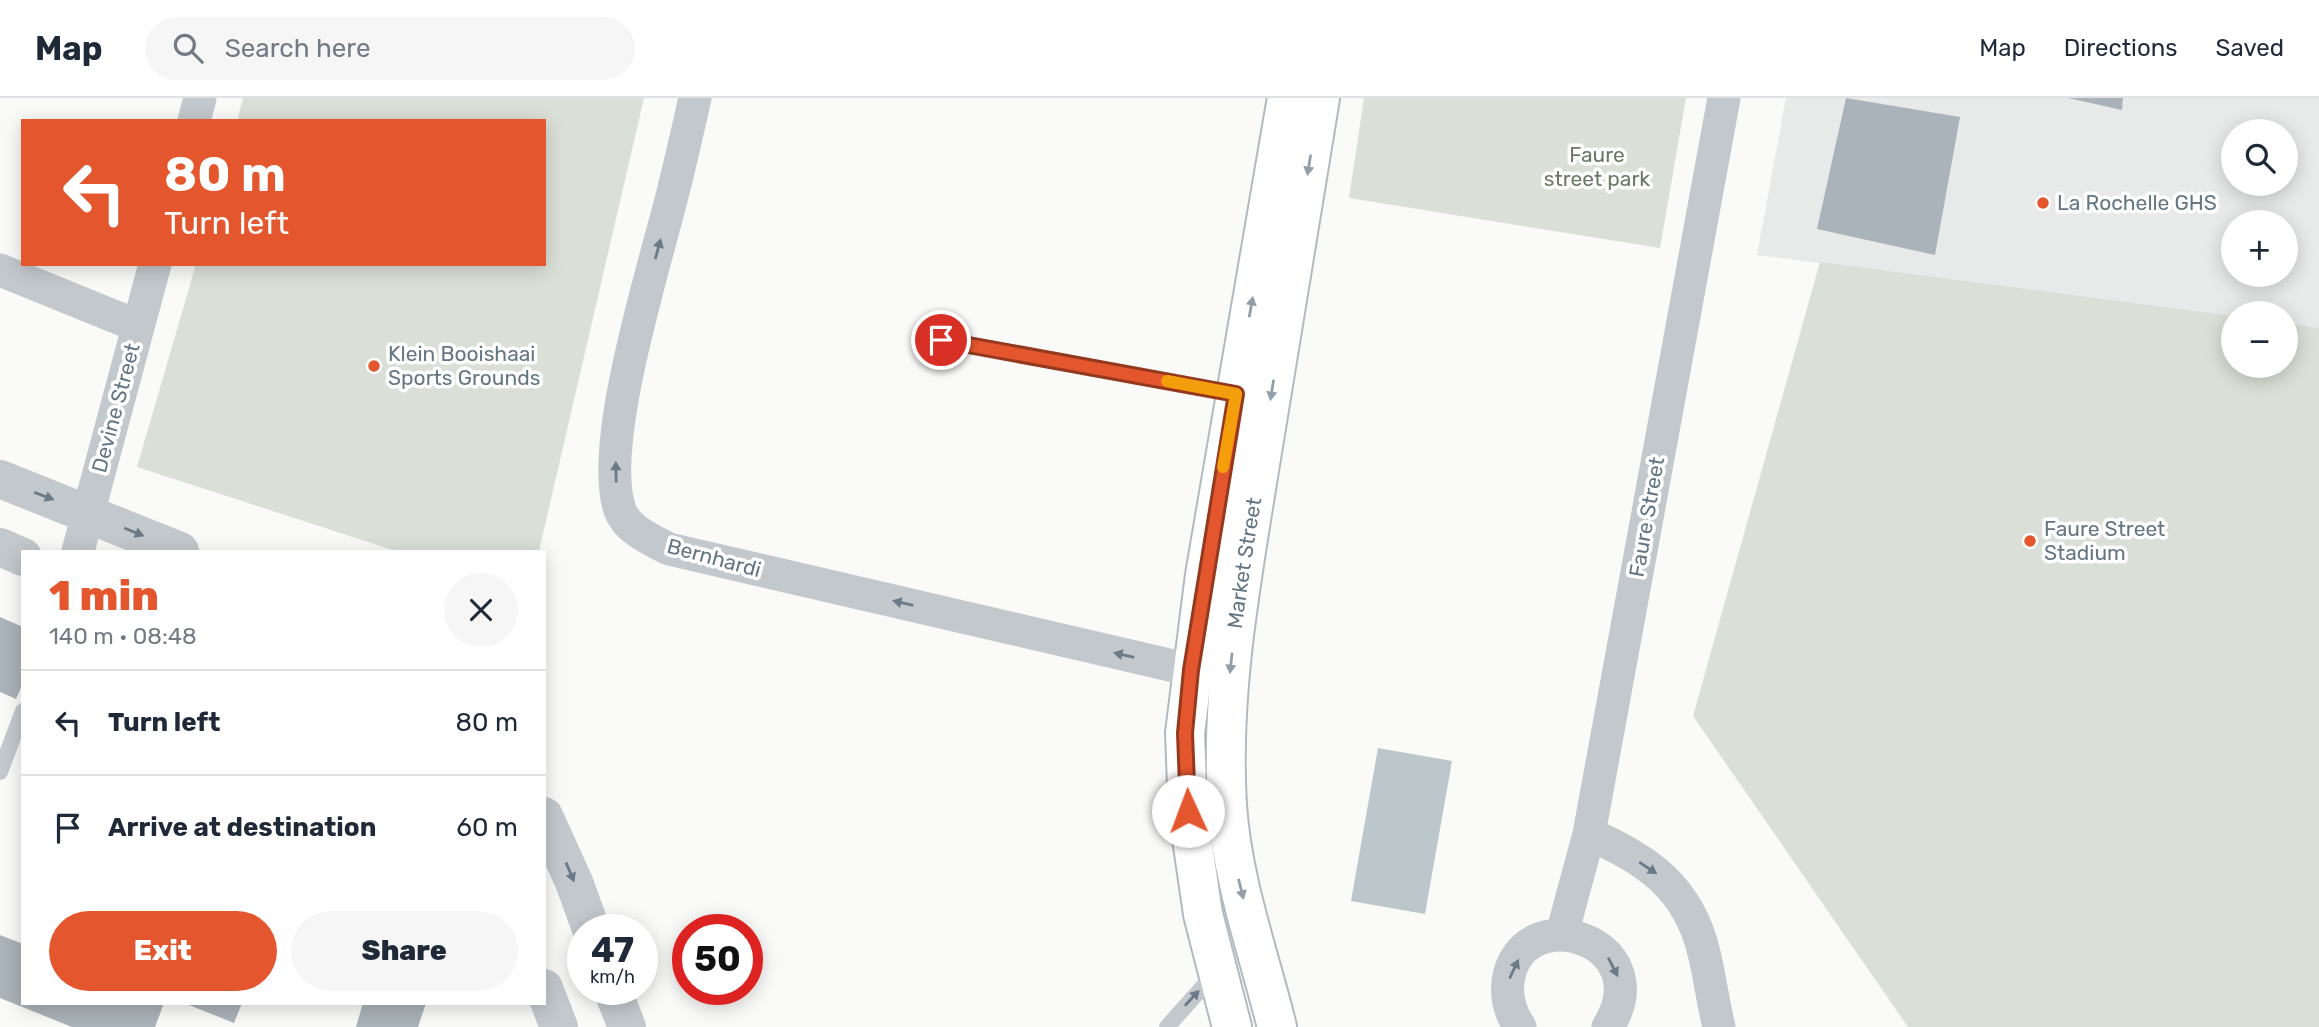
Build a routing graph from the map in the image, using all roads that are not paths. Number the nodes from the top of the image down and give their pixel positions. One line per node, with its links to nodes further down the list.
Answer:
1 (200, 98): 6 (street)
2 (695, 98): 18 (street, Bernhardi, one-way to 2)
3 (1287, 98): 11 (main road, Market Street, one-way to 3)
4 (1320, 98): 32 (main road, Market Street, one-way to 32)
5 (1724, 98): 22 (street, Faure Street)
6 (195, 119)
7 (154, 266): 9 (street, Devine Street)
8 (0, 270): 9 (street)
9 (138, 326): 13 (street, Devine Street)
10 (941, 340): 11 (lane)
11 (1236, 394): 18 (main road, Market Street)
12 (0, 479): 13 (street, one-way to 13)
13 (88, 513): 15 (street, Devine Street); 16 (street, one-way to 16)
14 (0, 547): 17 (street)
15 (78, 550)
16 (178, 550)
17 (21, 555)
18 (1191, 670): 25 (main road, Market Street)
19 (21, 716): 20 (lane)
20 (0, 772)
21 (546, 820): 23 (street, one-way to 23)
22 (1589, 834): 24 (street, Faure Street); 35 (street, one-way to 35)
23 (586, 914)
24 (1562, 934): 33 (street, one-way to 24); 34 (street, one-way to 34)
25 (1217, 971): 30 (lane, one-way to 25); 31 (main road, Market Street)
26 (546, 993): 28 (street)
27 (618, 1005): 29 (street)
28 (559, 1027)
29 (627, 1027)
30 (1167, 1027)
31 (1232, 1027)
32 (1278, 1027)
33 (1520, 1027)
34 (1608, 1027)
35 (1719, 1027)

